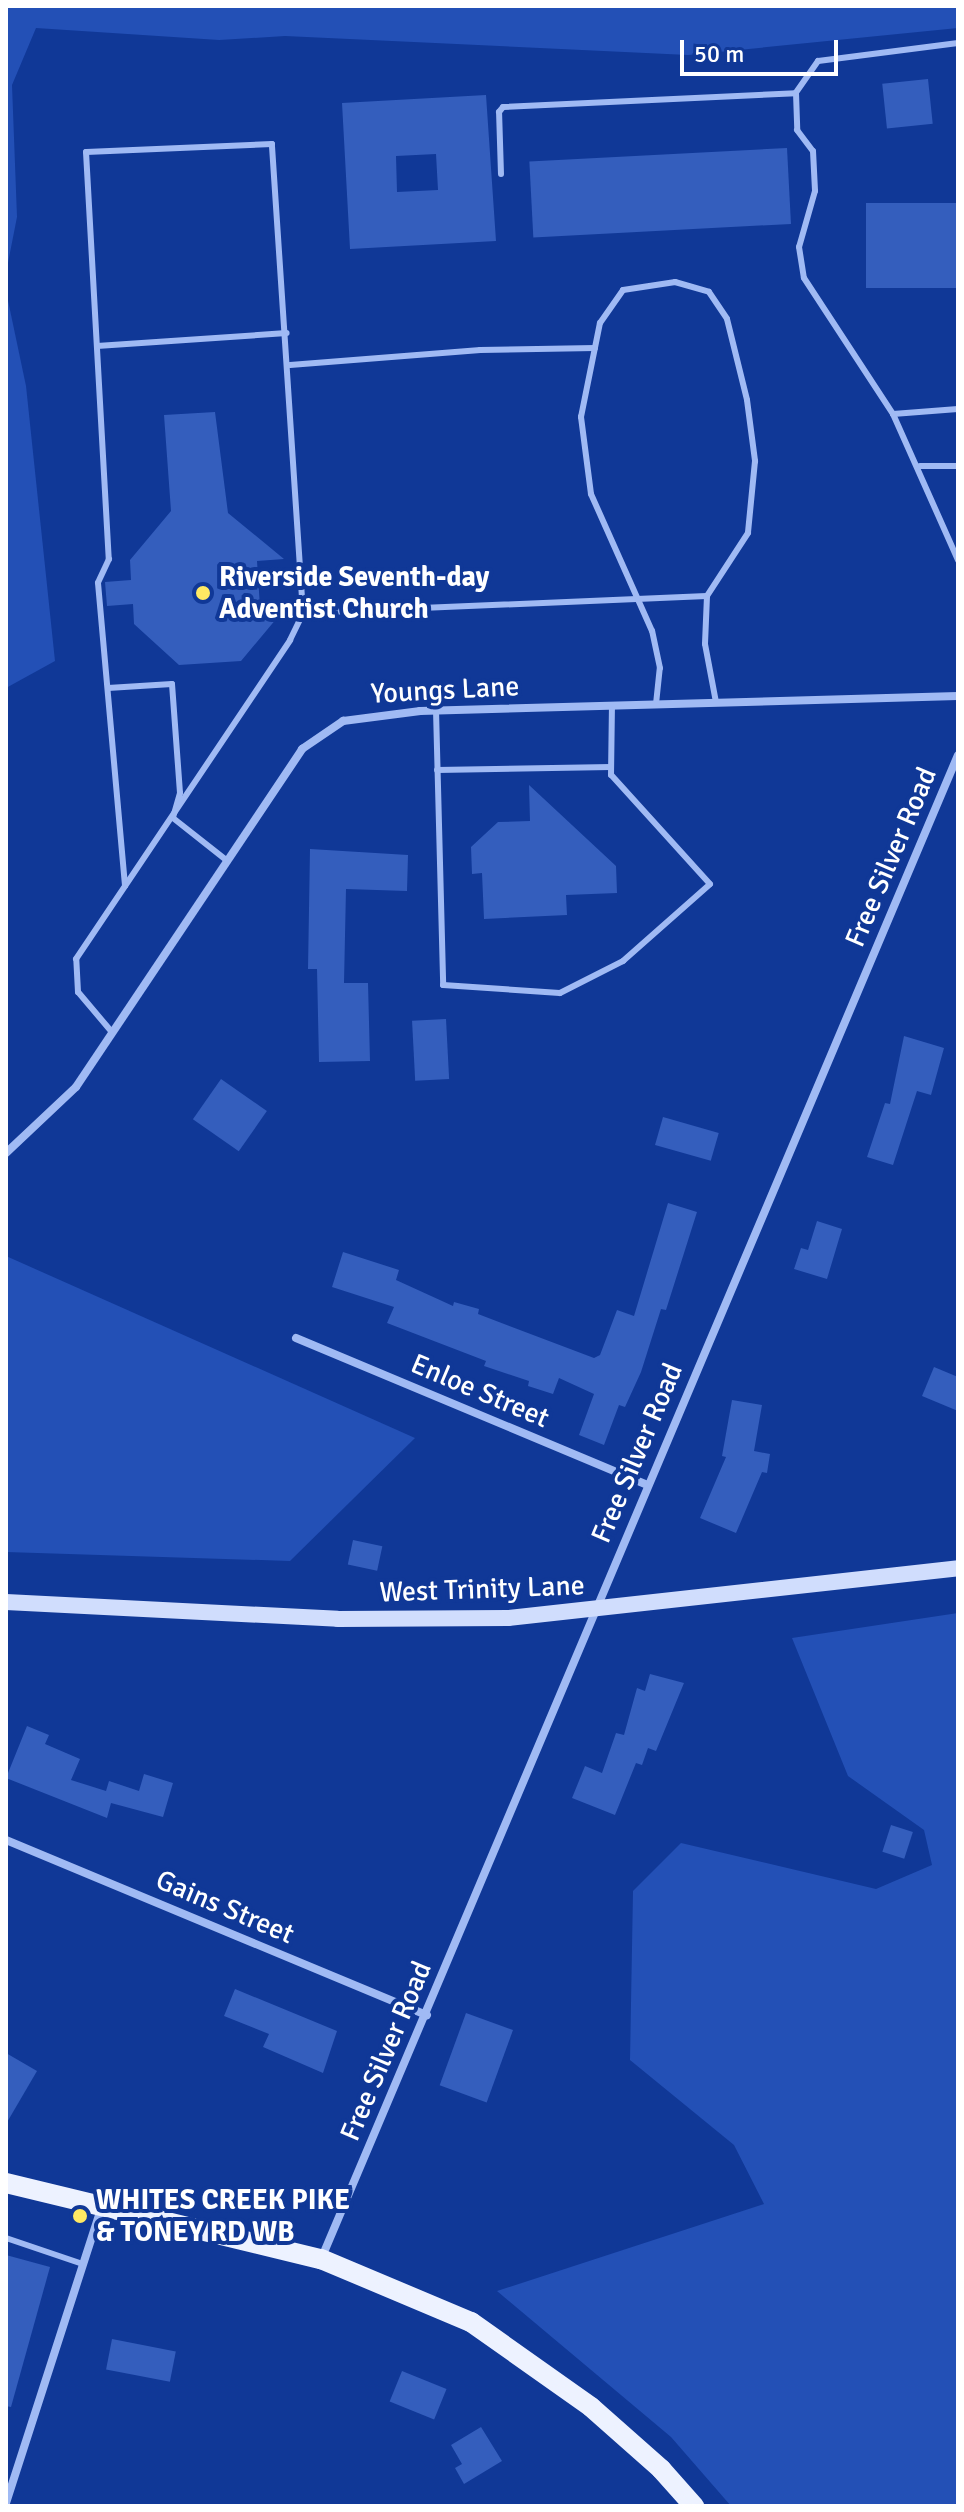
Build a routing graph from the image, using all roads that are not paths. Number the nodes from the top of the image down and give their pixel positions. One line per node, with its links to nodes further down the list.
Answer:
1 (958, 43): 2 (lane)
2 (796, 93): 3 (lane); 9 (lane)
3 (501, 174)
4 (287, 333): 5 (lane); 5 (lane); 7 (lane)
5 (97, 346): 16 (lane)
6 (595, 348): 7 (lane); 13 (lane); 14 (lane)
7 (290, 365): 15 (lane)
8 (958, 409): 9 (lane)
9 (893, 414): 10 (lane)
10 (920, 466): 11 (lane); 12 (lane)
11 (958, 466)
12 (958, 560)
13 (707, 596): 14 (lane); 18 (lane)
14 (638, 601): 15 (lane); 19 (lane)
15 (303, 613): 25 (lane)
16 (108, 688): 25 (lane); 27 (lane)
17 (958, 696): 18 (street, Youngs Lane)
18 (716, 702): 19 (street, Youngs Lane)
19 (656, 704): 20 (street, Youngs Lane)
20 (612, 705): 21 (street, Youngs Lane); 23 (lane)
21 (436, 710): 24 (lane); 26 (street, Youngs Lane)
22 (958, 755): 31 (street, Free Silver Road)
23 (611, 767): 24 (lane); 24 (lane)
24 (437, 770)
25 (173, 818): 26 (lane); 27 (lane)
26 (225, 859): 28 (street, Youngs Lane)
27 (125, 886): 28 (lane)
28 (111, 1031): 29 (street, Youngs Lane)
29 (6, 1153)
30 (296, 1338): 31 (street, Enloe Street)
31 (648, 1485): 34 (street, Free Silver Road)
32 (958, 1568): 34 (main road, West Trinity Lane)
33 (6, 1602): 34 (main road, West Trinity Lane)
34 (591, 1611): 36 (street, Free Silver Road)
35 (6, 1840): 36 (street, Gains Street)
36 (427, 2015): 40 (street, Free Silver Road)
37 (6, 2183): 38 (main road)
38 (101, 2209): 40 (main road); 41 (street)
39 (6, 2238): 41 (lane)
40 (321, 2259): 43 (main road)
41 (83, 2264): 42 (street)
42 (6, 2503)
43 (694, 2506)

